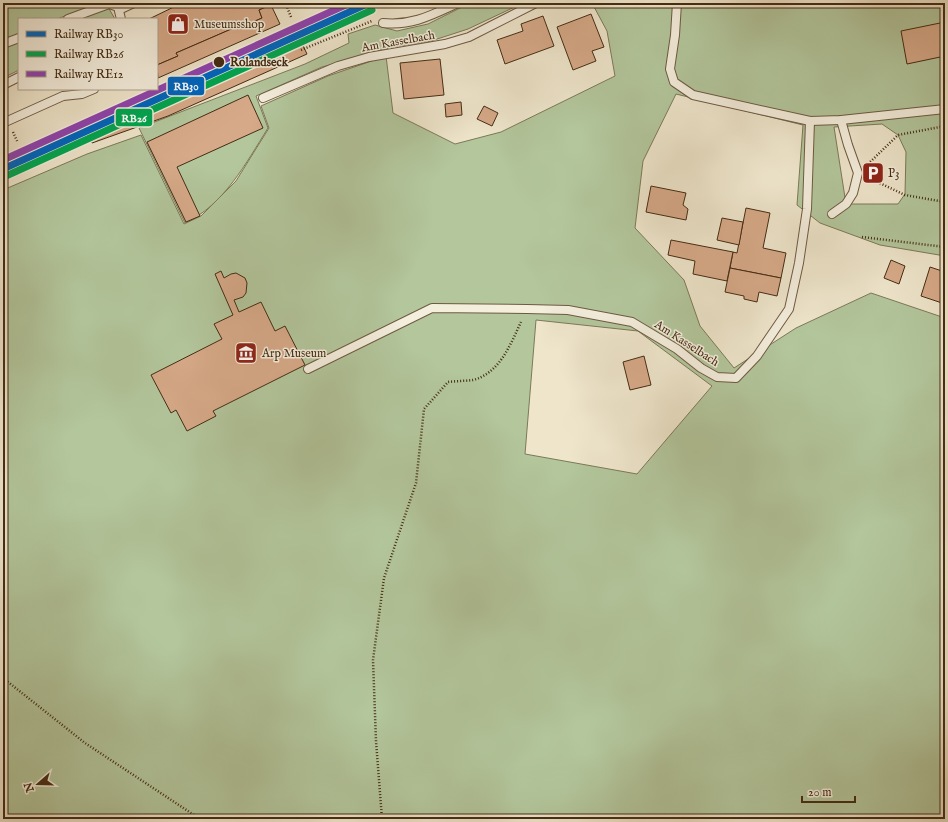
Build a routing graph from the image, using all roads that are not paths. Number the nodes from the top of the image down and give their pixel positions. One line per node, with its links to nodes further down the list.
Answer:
1 (134, 3): 5 (lane)
2 (458, 3): 8 (lane, Am Kasselbach)
3 (536, 3): 14 (lane, Am Kasselbach)
4 (676, 3): 17 (lane)
5 (119, 10): 6 (lane); 7 (lane)
6 (71, 18)
7 (121, 18)
8 (383, 23)
9 (18, 38): 10 (lane)
10 (3, 44)
11 (18, 78): 12 (lane)
12 (3, 85)
13 (92, 90): 18 (lane)
14 (263, 98)
15 (945, 109): 16 (lane)
16 (841, 120): 17 (lane); 19 (lane)
17 (810, 121): 20 (lane, Am Kasselbach)
18 (3, 123)
19 (832, 214)
20 (308, 369)

